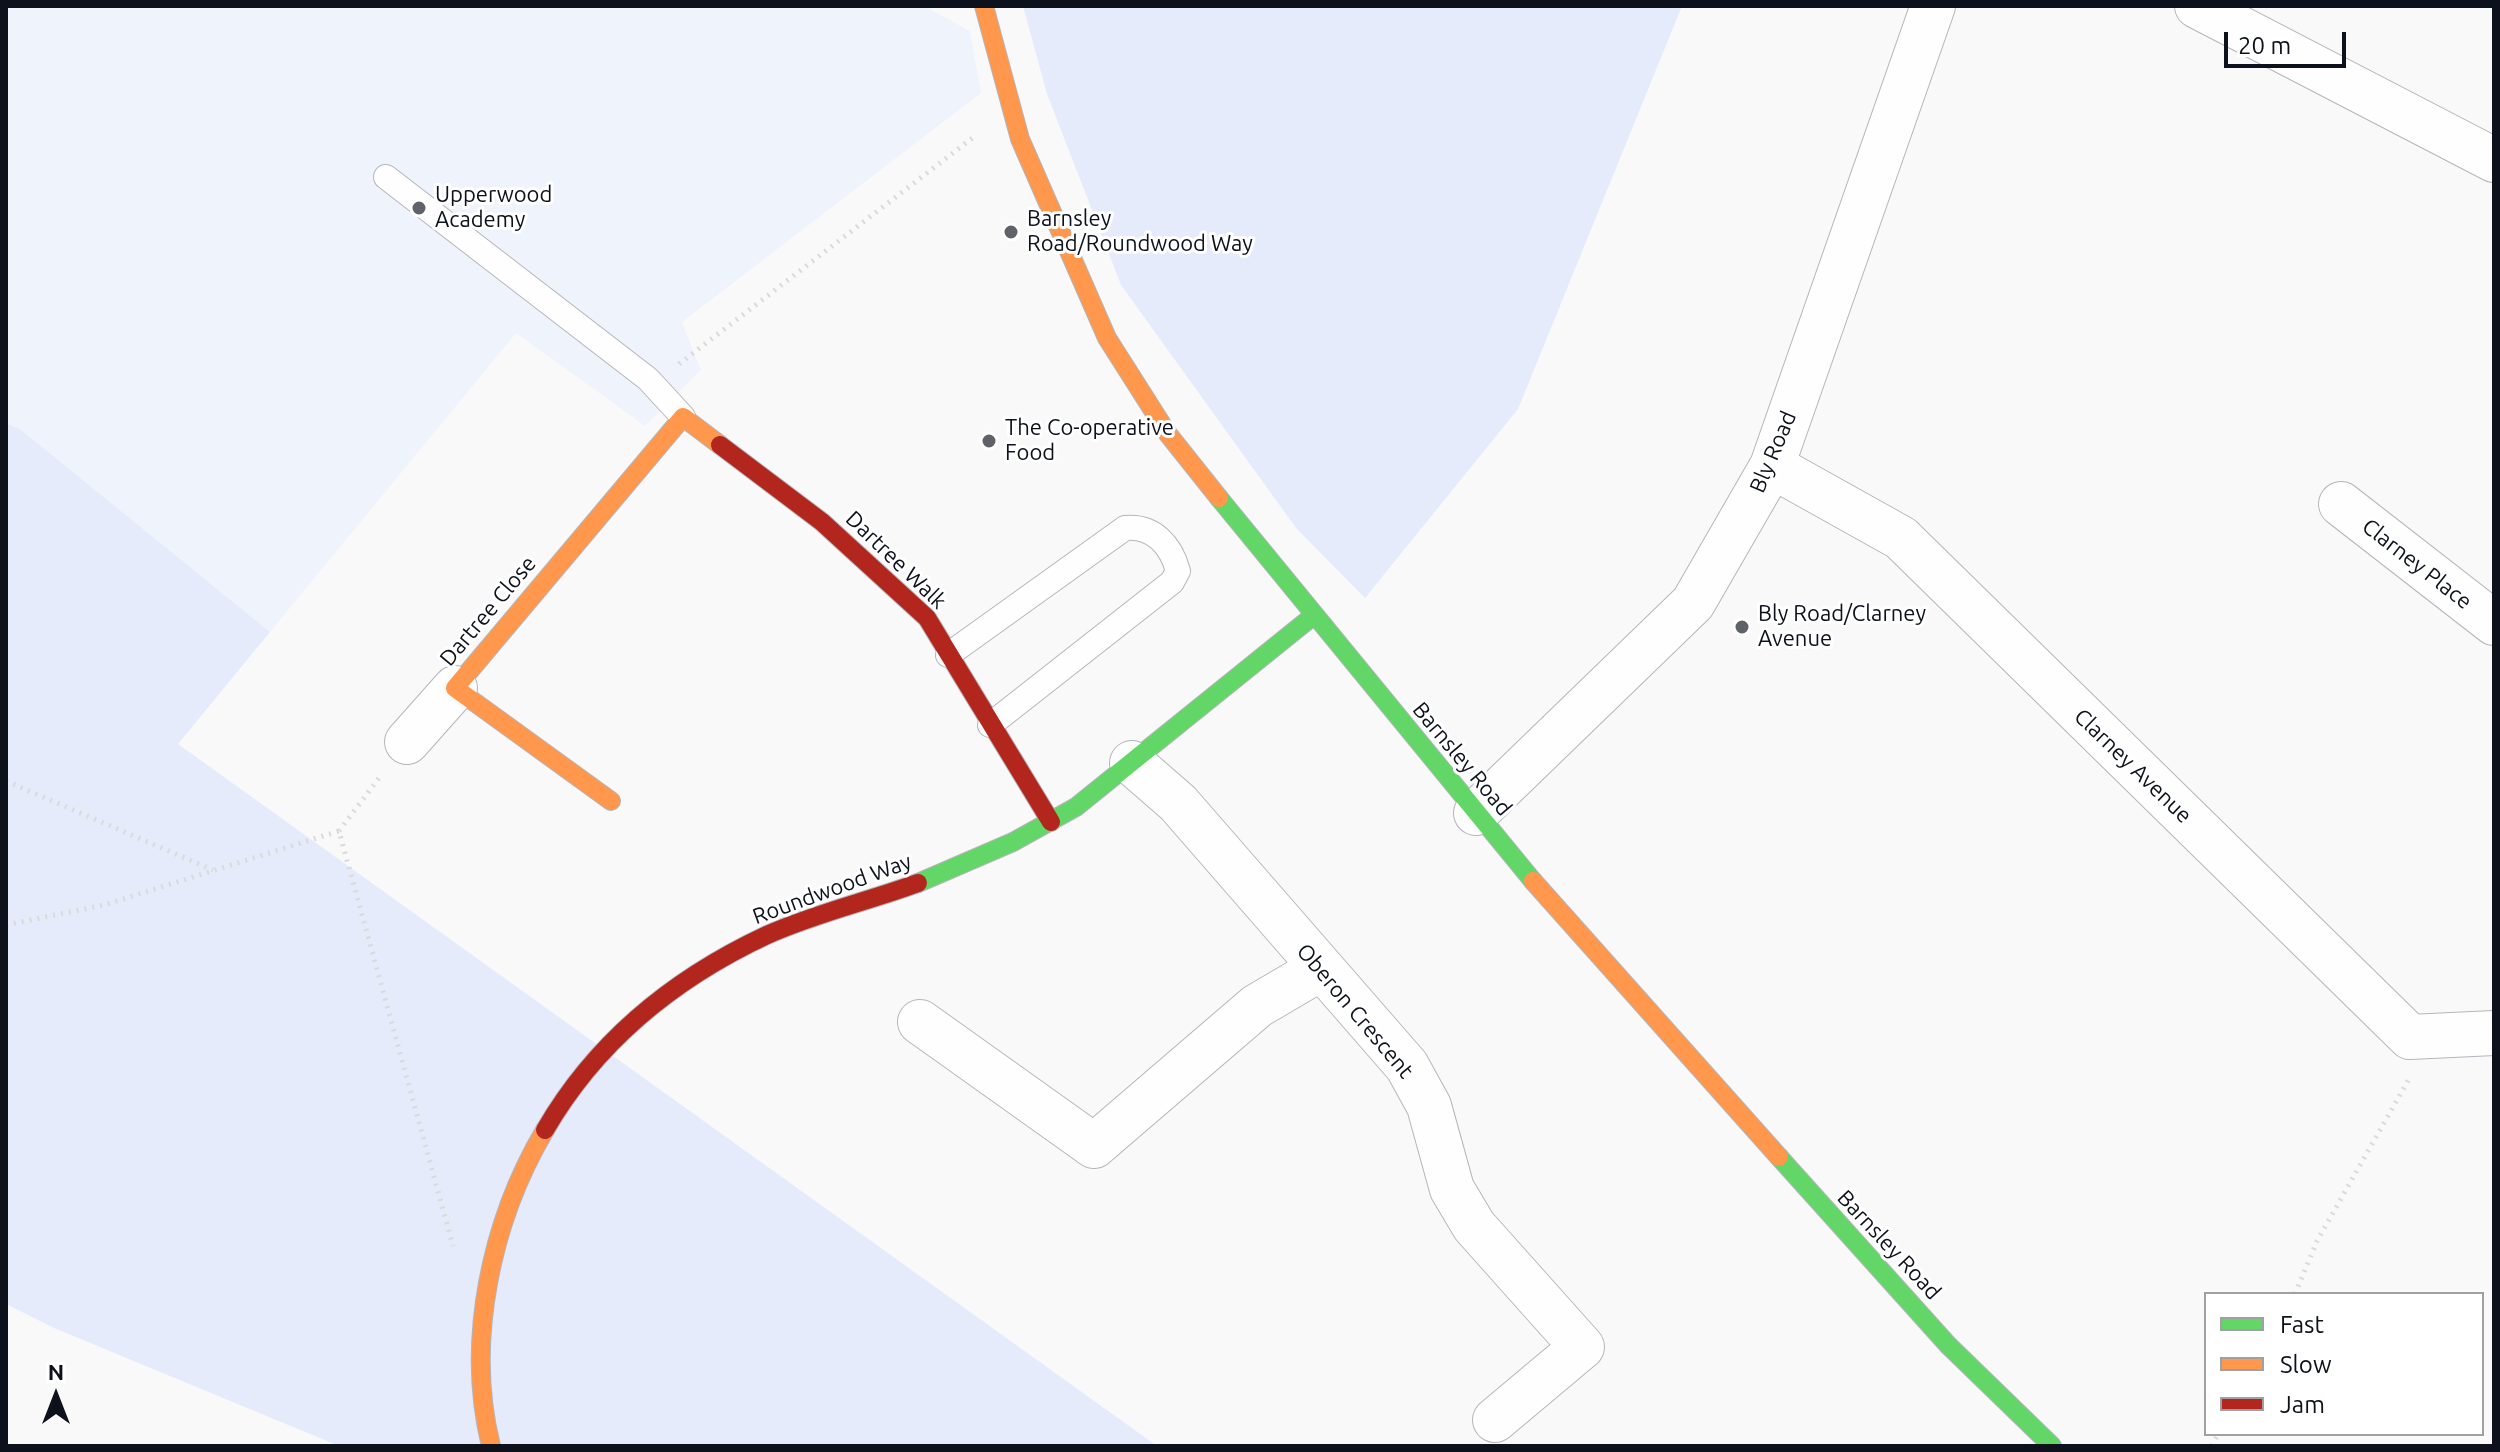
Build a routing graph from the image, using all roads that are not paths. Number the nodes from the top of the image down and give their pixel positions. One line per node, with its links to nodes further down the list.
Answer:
1 (984, 6): 9 (street, Barnsley Road)
2 (1933, 6): 7 (street, Bly Road)
3 (2197, 6): 4 (street)
4 (2494, 160)
5 (386, 177): 6 (lane)
6 (683, 417): 11 (street, Dartree Walk); 12 (street, Dartree Close)
7 (1772, 466): 17 (street, Bly Road); 21 (street, Clarney Avenue)
8 (2341, 504): 10 (street, Clarney Place)
9 (1313, 616): 15 (street, Roundwood Way); 17 (street, Barnsley Road)
10 (2494, 623)
11 (948, 655): 13 (street, Dartree Walk); 13 (lane)
12 (455, 688): 14 (street); 16 (street, Dartree Close)
13 (990, 725): 18 (street, Dartree Walk)
14 (407, 742)
15 (1132, 763): 18 (street, Roundwood Way); 19 (street, Oberon Crescent)
16 (611, 801)
17 (1476, 813): 24 (street, Barnsley Road)
18 (1051, 822): 23 (street, Roundwood Way)
19 (1320, 969): 20 (street); 22 (street, Oberon Crescent)
20 (920, 1022)
21 (2494, 1033)
22 (1495, 1420)
23 (491, 1446)
24 (2052, 1446)

